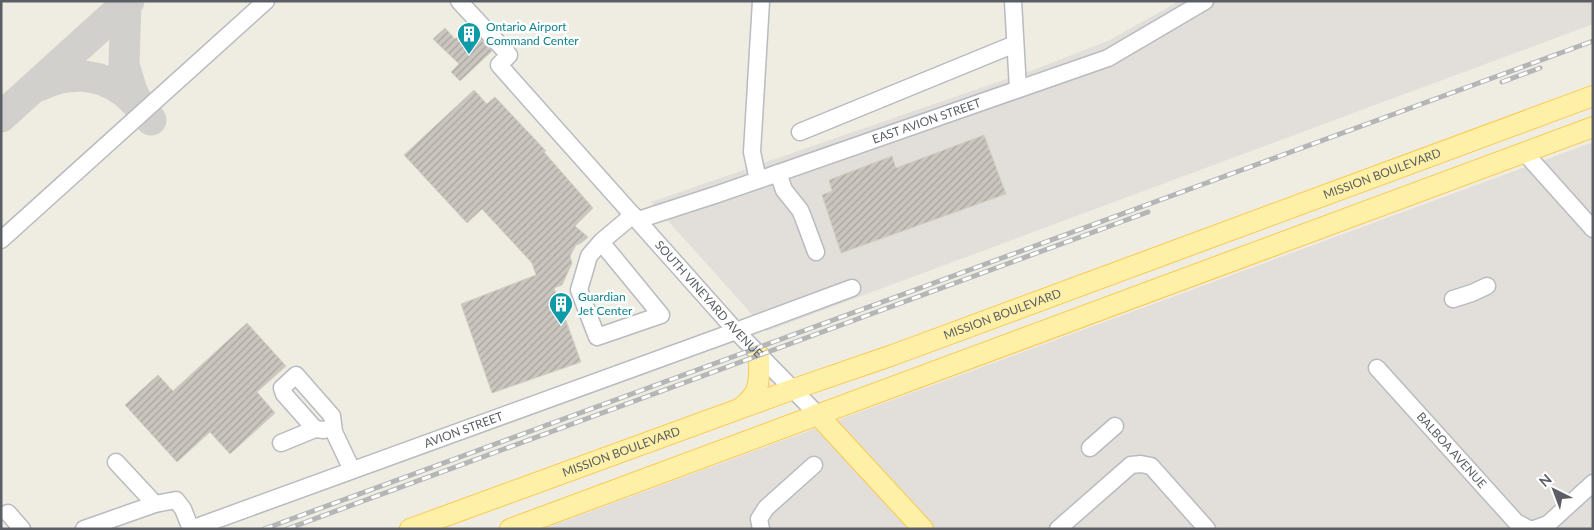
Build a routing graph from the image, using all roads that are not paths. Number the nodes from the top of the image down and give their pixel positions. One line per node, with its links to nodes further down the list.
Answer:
1 (266, 1): 16 (street)
2 (459, 1): 14 (street, SOUTH VINEYARD AVENUE)
3 (761, 1): 13 (street)
4 (1013, 1): 6 (street)
5 (1205, 1): 7 (street, EAST AVION STREET)
6 (1015, 44): 7 (street); 10 (street)
7 (1018, 89): 12 (street, EAST AVION STREET)
8 (1593, 96): 25 (main road, MISSION BOULEVARD)
9 (1593, 127): 11 (main road)
10 (800, 132)
11 (1524, 152): 15 (street); 27 (main road)
12 (778, 173): 13 (street, EAST AVION STREET); 18 (street)
13 (758, 180): 14 (street, EAST AVION STREET)
14 (636, 218): 17 (street); 22 (street, SOUTH VINEYARD AVENUE)
15 (1593, 229)
16 (1, 240)
17 (601, 242): 17 (street)
18 (816, 252)
19 (1487, 286): 21 (street)
20 (852, 288): 22 (street, AVION STREET)
21 (1453, 299)
22 (736, 331): 23 (street, SOUTH VINEYARD AVENUE); 35 (street, AVION STREET)
23 (759, 356): 25 (street, SOUTH VINEYARD AVENUE); 26 (main road)
24 (1378, 368): 48 (street, BALBOA AVENUE)
25 (791, 390): 26 (main road, MISSION BOULEVARD); 27 (street, SOUTH VINEYARD AVENUE)
26 (739, 408): 42 (main road, MISSION BOULEVARD)
27 (816, 414): 43 (main road); 45 (main road, SOUTH VINEYARD AVENUE)
28 (1115, 426): 32 (street)
29 (315, 429): 30 (street); 30 (street); 31 (street)
30 (334, 432): 35 (street)
31 (281, 443)
32 (1090, 448)
33 (116, 462): 37 (street)
34 (814, 465): 44 (street)
35 (352, 470): 41 (street, AVION STREET)
36 (1593, 483): 49 (street)
37 (155, 504): 40 (street); 41 (street)
38 (8, 513): 39 (street)
39 (22, 529)
40 (84, 529)
41 (191, 529)
42 (410, 529)
43 (510, 529)
44 (761, 529)
45 (923, 529)
46 (1058, 529): 47 (street)
47 (1207, 529)
48 (1529, 529)
49 (1534, 529)

